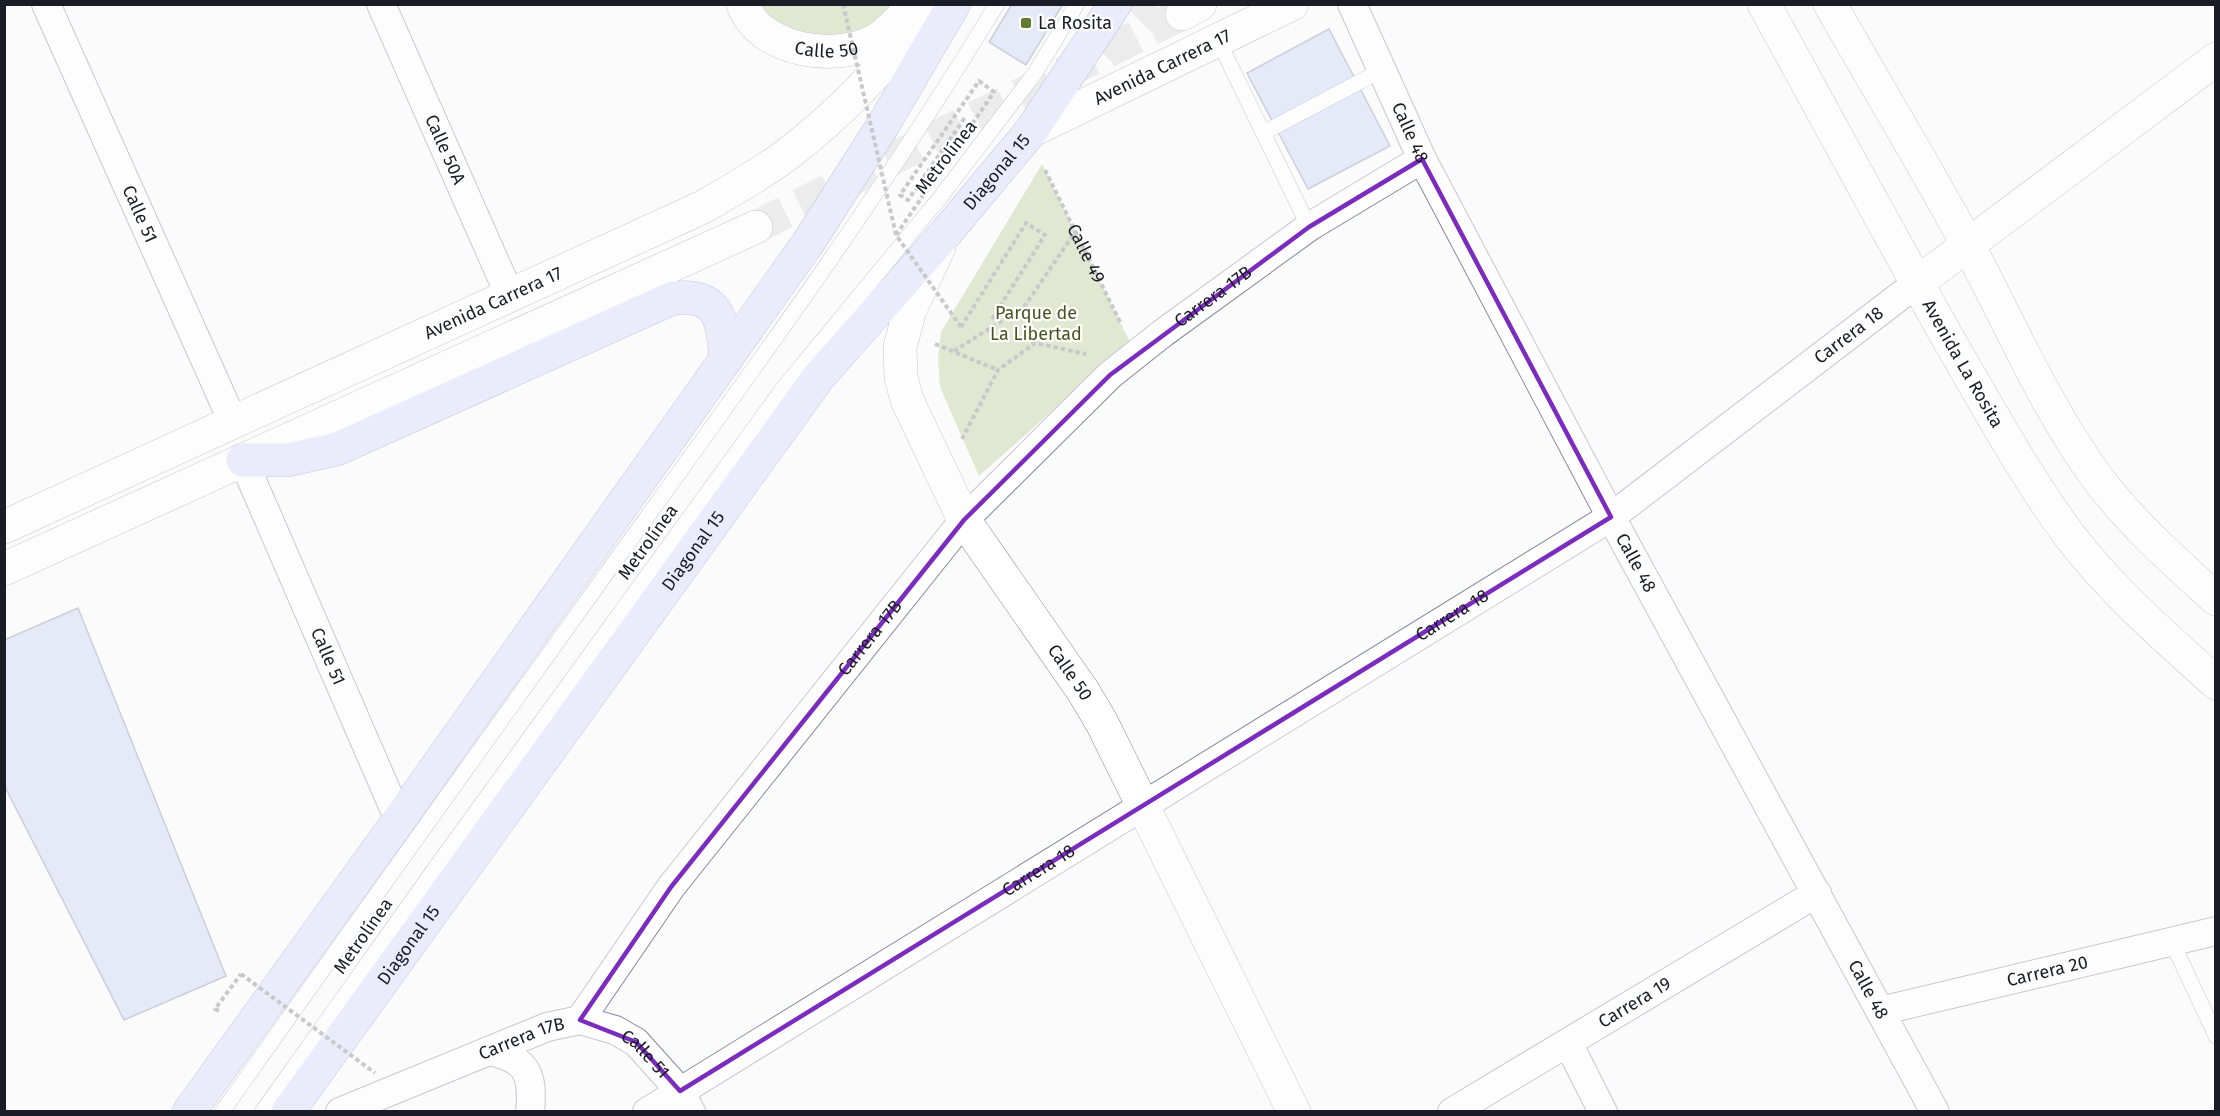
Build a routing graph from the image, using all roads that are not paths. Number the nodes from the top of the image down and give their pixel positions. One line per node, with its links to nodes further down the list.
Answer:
1 (46, 4): 27 (street, Calle 51)
2 (381, 4): 25 (street, Calle 50A)
3 (743, 4): 4 (main road, Calle 50)
4 (915, 4)
5 (932, 4): 25 (main road, Avenida Carrera 17)
6 (954, 4): 26 (main road)
7 (997, 4): 47 (lane, Metrolínea)
8 (1077, 4): 48 (lane, Metrolínea)
9 (1115, 4): 17 (main road, Diagonal 15)
10 (1293, 4): 14 (main road, Avenida Carrera 17)
11 (1352, 4): 16 (street, Calle 48)
12 (1764, 4): 24 (main road, Avenida La Rosita)
13 (1830, 4): 23 (main road)
14 (1218, 40): 17 (main road, Avenida Carrera 17); 18 (lane)
15 (2216, 59): 23 (main road, Carrera 18)
16 (1382, 70): 18 (lane); 19 (street, Calle 48)
17 (1031, 131): 22 (main road, Diagonal 15)
18 (1263, 133): 21 (lane)
19 (1422, 159): 21 (street, Carrera 17B); 29 (street, Calle 48)
20 (756, 227): 28 (main road)
21 (1309, 227): 30 (street, Carrera 17B)
22 (945, 234): 30 (main road, Calle 50); 49 (main road, Diagonal 15)
23 (1968, 245): 24 (main road, Carrera 18); 33 (main road)
24 (1917, 283): 29 (street, Carrera 18); 34 (main road, Avenida La Rosita)
25 (510, 296): 27 (main road, Avenida Carrera 17)
26 (726, 359): 28 (main road); 36 (main road)
27 (233, 422): 31 (main road, Avenida Carrera 17)
28 (243, 460): 32 (main road); 36 (street, Calle 51)
29 (1611, 517): 35 (street, Carrera 18); 37 (street, Calle 48)
30 (964, 520): 35 (main road, Calle 50); 41 (street, Carrera 17B)
31 (4, 527)
32 (4, 569)
33 (2216, 599)
34 (2216, 683)
35 (1143, 805): 45 (street, Carrera 18); 53 (main road, Calle 50)
36 (399, 820): 46 (main road)
37 (1817, 893): 40 (street, Calle 48); 43 (street, Carrera 19)
38 (2216, 931): 39 (street, Carrera 20)
39 (2172, 942): 40 (street, Carrera 20); 42 (lane)
40 (1880, 1011): 56 (street, Calle 48)
41 (580, 1020): 44 (street, Carrera 17B); 45 (street, Calle 51)
42 (2216, 1036)
43 (1568, 1042): 54 (street, Carrera 19); 55 (street)
44 (488, 1051): 50 (street, Carrera 17B); 51 (street)
45 (685, 1101): 52 (street, Carrera 18)
46 (189, 1112)
47 (222, 1112)
48 (262, 1112)
49 (288, 1112)
50 (340, 1112)
51 (530, 1112)
52 (647, 1112)
53 (1294, 1112)
54 (1452, 1112)
55 (1603, 1112)
56 (1935, 1112)

